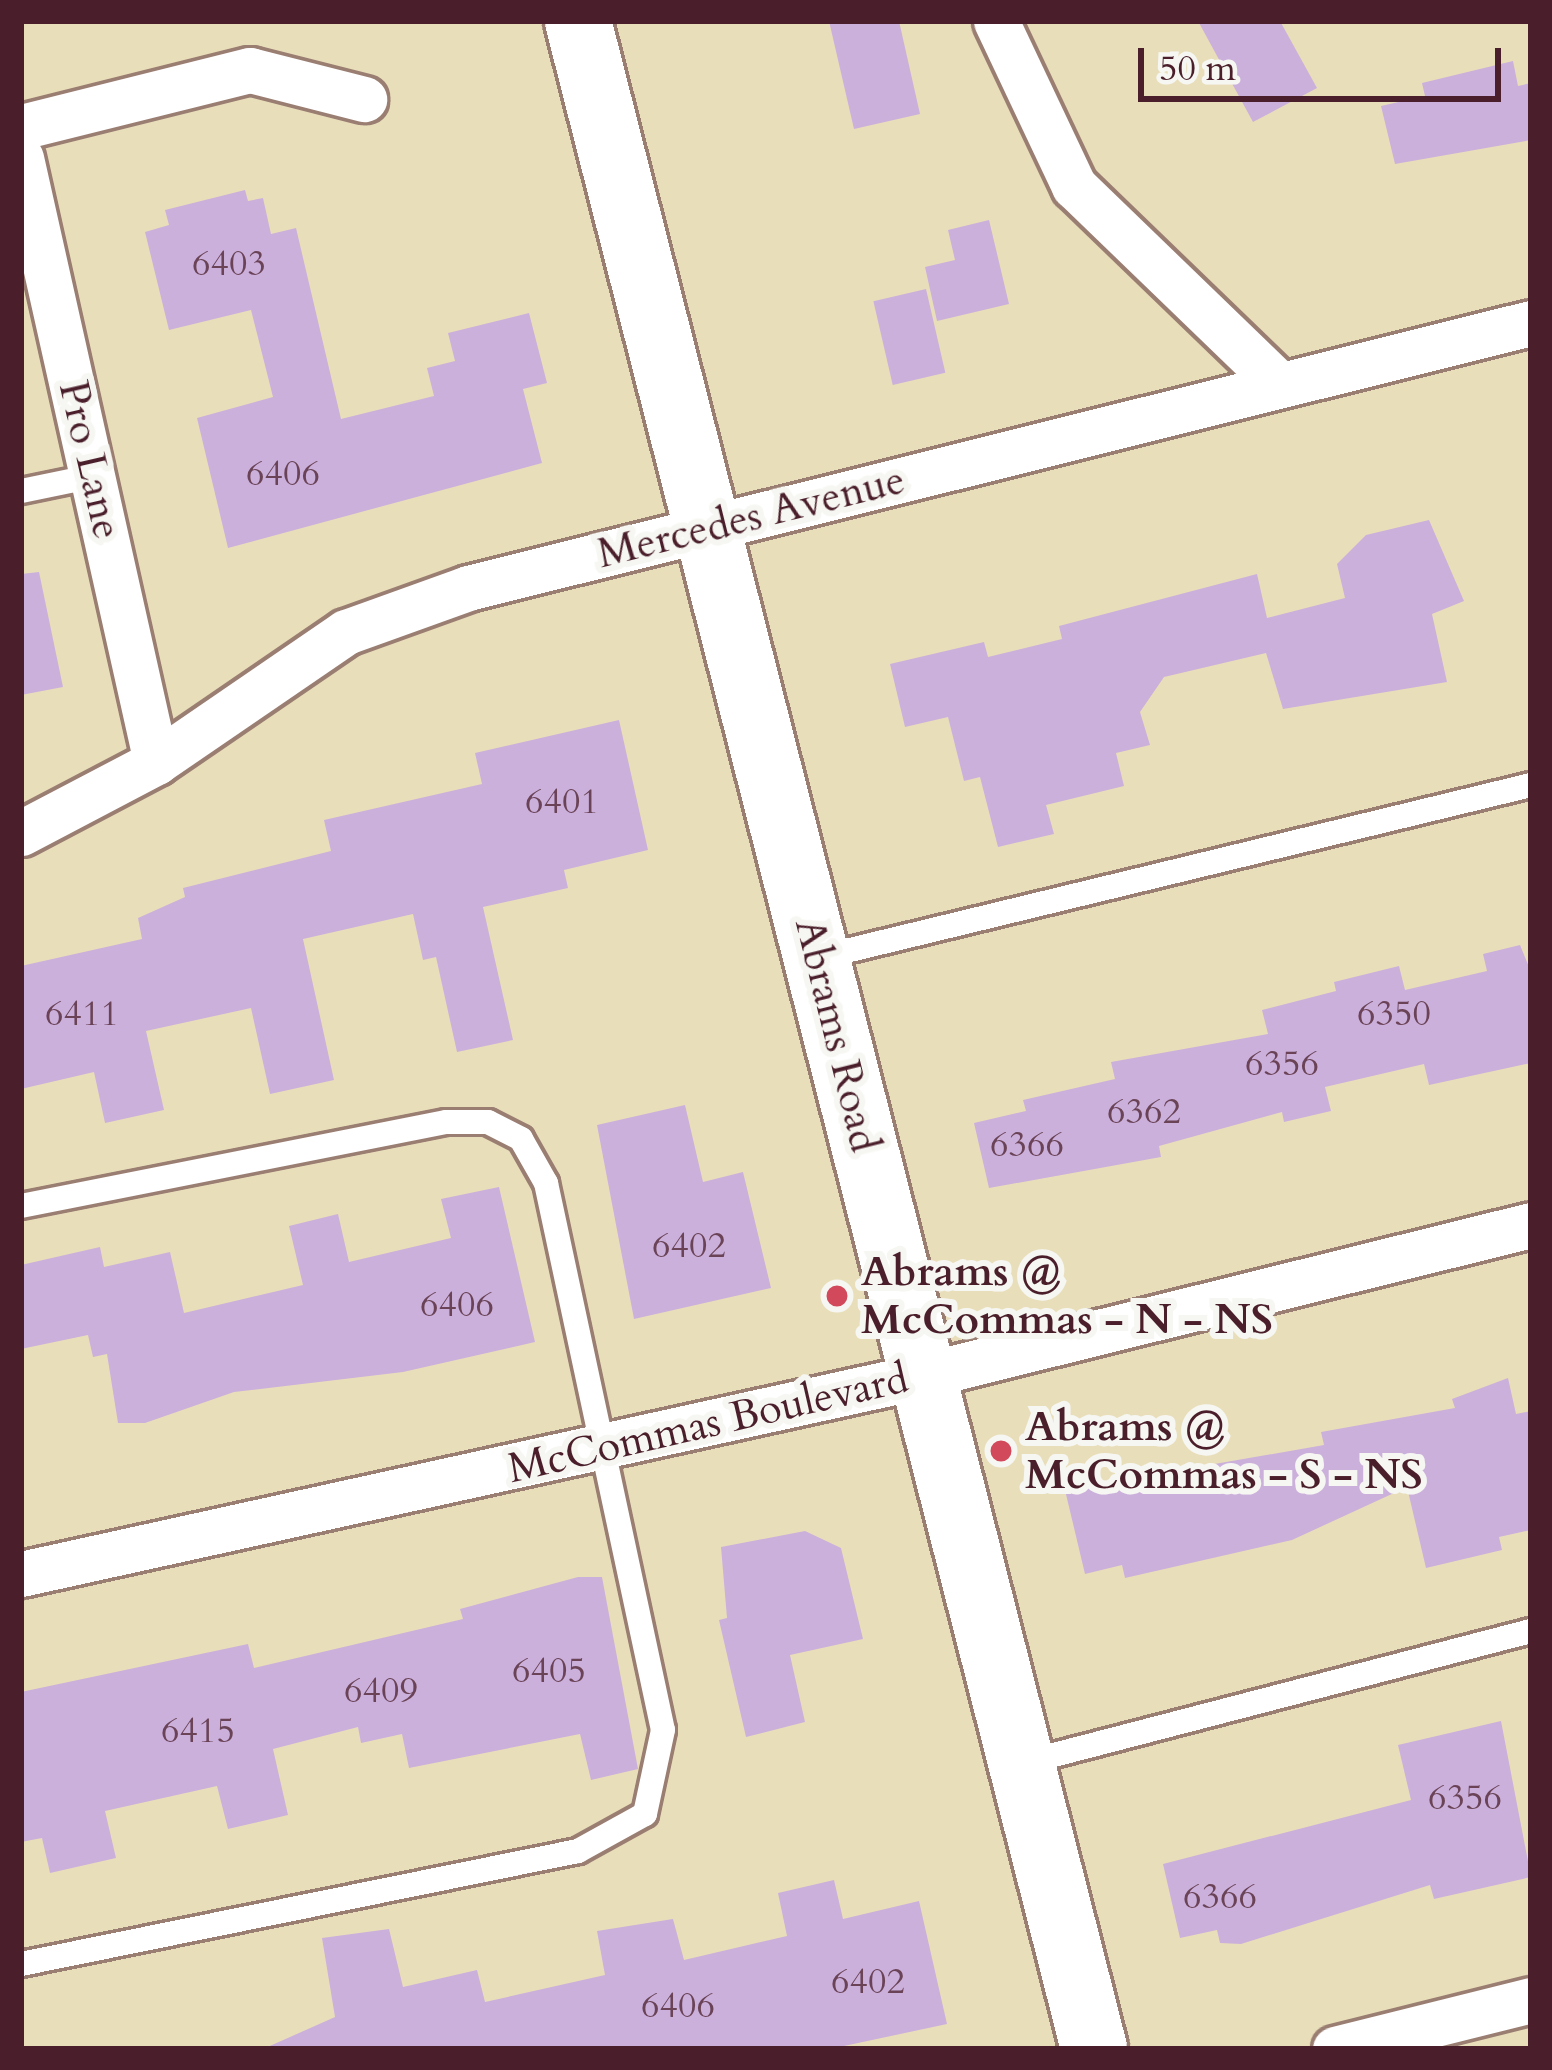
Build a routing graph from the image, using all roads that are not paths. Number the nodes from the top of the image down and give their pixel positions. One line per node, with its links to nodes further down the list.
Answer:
1 (578, 21): 10 (main road, Abrams Road)
2 (996, 21): 7 (street)
3 (364, 99): 4 (street)
4 (21, 128)
5 (21, 158): 8 (street, Pro Lane)
6 (1531, 323): 7 (street, Mercedes Avenue)
7 (1280, 384): 10 (street, Mercedes Avenue)
8 (94, 476): 9 (lane); 11 (street, Pro Lane)
9 (21, 491)
10 (707, 528): 11 (street, Mercedes Avenue); 14 (main road, Abrams Road)
11 (157, 762): 13 (street, Mercedes Avenue)
12 (1531, 784): 14 (lane)
13 (21, 832)
14 (817, 958): 17 (main road, Abrams Road)
15 (21, 1205): 18 (lane)
16 (1531, 1226): 17 (street, McCommas Boulevard)
17 (925, 1376): 18 (street, McCommas Boulevard); 21 (main road, Abrams Road)
18 (604, 1447): 19 (street, McCommas Boulevard); 22 (lane)
19 (21, 1574)
20 (1531, 1630): 21 (lane)
21 (1020, 1764): 24 (main road, Abrams Road)
22 (21, 1964)
23 (1531, 2000): 25 (street)
24 (1094, 2049)
25 (1334, 2049)

